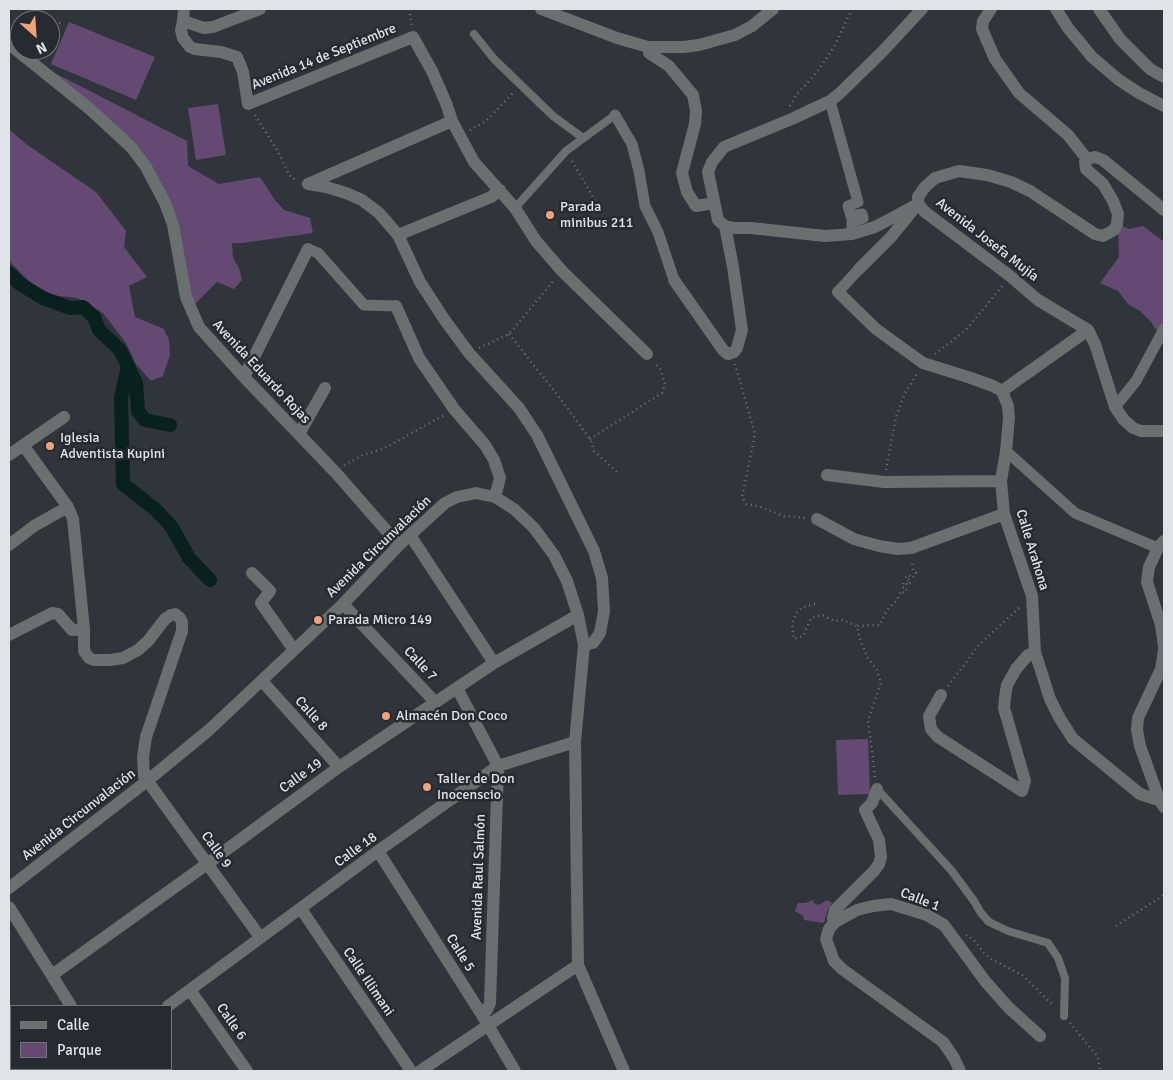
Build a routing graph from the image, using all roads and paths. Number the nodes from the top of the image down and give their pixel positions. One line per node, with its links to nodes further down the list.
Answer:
1 (260, 9): 10 (street)
2 (409, 9): 12 (path, Avenida 14 de Septiembre)
3 (541, 9): 14 (street)
4 (773, 9): 14 (street)
5 (852, 9): 21 (path)
6 (922, 9): 17 (street)
7 (991, 9): 26 (street)
8 (1056, 9): 19 (street)
9 (1099, 9): 15 (street)
10 (183, 15): 18 (street)
11 (474, 34): 16 (lane)
12 (413, 37): 18 (street, Avenida 14 de Septiembre); 22 (street)
13 (9, 44): 49 (street, Avenida Eduardo Rojas)
14 (648, 47): 29 (street)
15 (1164, 77)
16 (521, 85): 23 (path); 24 (lane)
17 (830, 101): 21 (street); 35 (street)
18 (248, 104): 27 (path)
19 (1164, 106)
20 (615, 115): 24 (lane); 40 (street)
21 (794, 118): 29 (street)
22 (452, 121): 27 (street); 28 (street)
23 (464, 133)
24 (583, 138): 25 (lane)
25 (566, 151): 31 (lane); 32 (path)
26 (1087, 159): 30 (street, Avenida Josefa Mujía); 33 (street)
27 (308, 184): 36 (street)
28 (500, 190): 31 (street); 36 (street)
29 (714, 203): 34 (street)
30 (918, 204): 35 (street); 38 (street); 44 (street, Avenida Josefa Mujía)
31 (515, 208): 39 (street)
32 (600, 209)
33 (1164, 210)
34 (725, 226): 35 (street); 48 (street)
35 (852, 234)
36 (398, 236): 46 (street)
37 (308, 249): 42 (street); 49 (street)
38 (859, 269): 41 (street)
39 (562, 271): 45 (path); 47 (street)
40 (674, 280): 48 (street)
41 (838, 292): 51 (street)
42 (396, 306): 53 (street)
43 (1164, 329): 52 (street)
44 (1088, 330): 51 (street); 52 (street)
45 (509, 334): 46 (path); 57 (path)
46 (469, 353): 82 (street)
47 (647, 354): 57 (path)
48 (731, 354): 68 (path)
49 (244, 377): 56 (street, Avenida Eduardo Rojas)
50 (325, 388): 56 (street)
51 (1002, 391): 59 (street, Calle Arahona)
52 (1115, 407): 55 (street)
53 (454, 409): 61 (path); 65 (street)
54 (64, 417): 58 (street)
55 (1164, 432)
56 (299, 434): 61 (street, Avenida Eduardo Rojas)
57 (590, 439): 62 (path)
58 (22, 445): 60 (street); 66 (street)
59 (1006, 451): 64 (street, Calle Arahona); 71 (street)
60 (9, 455)
61 (336, 473): 72 (street, Avenida Eduardo Rojas)
62 (619, 474)
63 (827, 475): 64 (street)
64 (1001, 481): 67 (street, Calle Arahona)
65 (495, 497): 69 (street, Avenida Circunvalación); 78 (street, Avenida Circunvalación)
66 (68, 507): 70 (street); 80 (street)
67 (1004, 514): 73 (street); 75 (street, Calle Arahona)
68 (817, 519): 73 (street)
69 (410, 534): 72 (street, Avenida Circunvalación); 86 (street)
70 (9, 544)
71 (1161, 544): 83 (street)
72 (399, 545): 76 (street, Avenida Circunvalación)
73 (911, 548): 79 (path)
74 (252, 573): 84 (street)
75 (1032, 596): 85 (street, Calle Arahona); 89 (path)
76 (343, 604): 84 (street, Avenida Circunvalación); 90 (street, Calle 7)
77 (815, 604): 79 (path)
78 (578, 615): 82 (street, Avenida Circunvalación); 86 (street, Calle 19)
79 (857, 626): 95 (path)
80 (84, 629): 81 (street); 94 (street)
81 (9, 635)
82 (584, 645): 91 (street, Avenida Circunvalación)
83 (1164, 649): 96 (street)
84 (294, 650): 87 (street, Avenida Circunvalación)
85 (1035, 652): 89 (street); 96 (street, Calle Arahona)
86 (494, 664): 88 (street, Calle 19)
87 (262, 681): 93 (street, Calle 8); 94 (street, Avenida Circunvalación)
88 (457, 688): 90 (street, Calle 19); 92 (street, Avenida Raul Salmón)
89 (941, 695)
90 (435, 702): 93 (street, Calle 19)
91 (575, 742): 92 (street, Calle 18); 107 (street, Avenida Circunvalación)
92 (498, 766): 97 (street, Calle 18); 113 (street, Avenida Raul Salmón)
93 (339, 767): 98 (street, Calle 19)
94 (146, 781): 98 (street, Calle 9); 99 (street, Avenida Circunvalación)
95 (877, 789): 103 (street); 112 (lane)
96 (1162, 803)
97 (378, 852): 102 (street, Calle 18); 113 (street, Calle 5)
98 (207, 864): 105 (street, Calle 9); 108 (street, Calle 19)
99 (9, 888)
100 (1164, 895): 104 (path)
101 (9, 906): 108 (street)
102 (301, 909): 105 (street, Calle 18); 116 (street, Calle Illimani)
103 (835, 922): 106 (street, Calle 1); 120 (street)
104 (1116, 926)
105 (260, 937): 109 (street, Calle 18)
106 (954, 938): 112 (path); 114 (street, Calle 1)
107 (578, 965): 113 (street); 119 (street, Avenida Circunvalación)
108 (52, 975): 110 (street)
109 (190, 990): 111 (street, Calle 18); 115 (street, Calle 6)
110 (70, 1005)
111 (169, 1005)
112 (1064, 1016): 121 (path)
113 (485, 1020): 117 (street); 118 (street, Calle 5)
114 (1040, 1036)
115 (246, 1071)
116 (411, 1071)
117 (420, 1071)
118 (514, 1071)
119 (624, 1071)
120 (960, 1071)
121 (1100, 1071)

